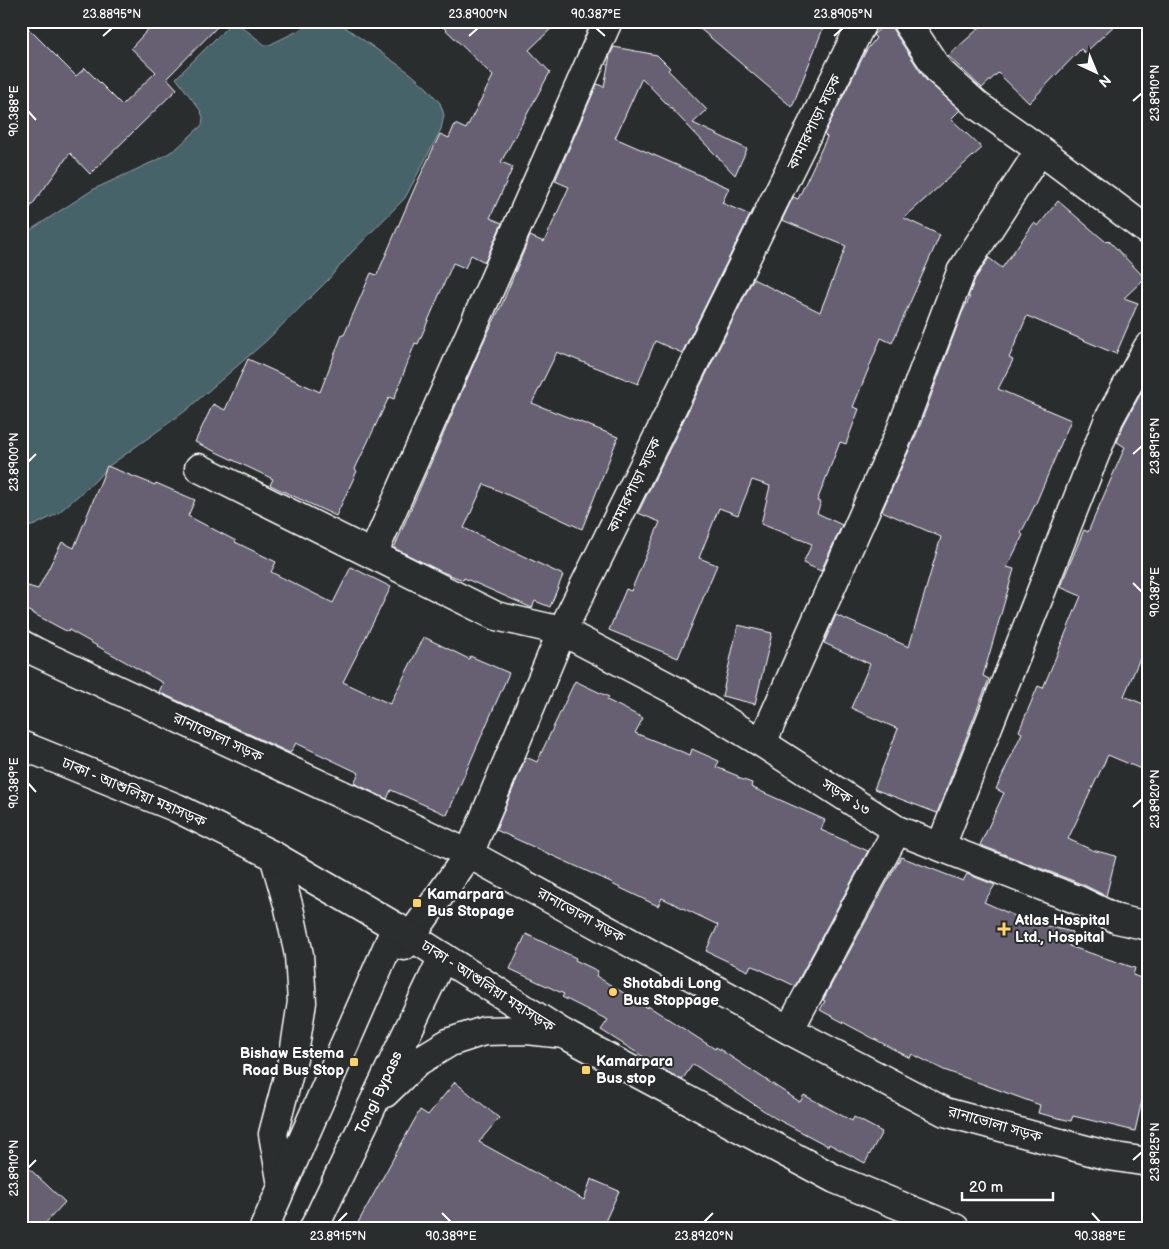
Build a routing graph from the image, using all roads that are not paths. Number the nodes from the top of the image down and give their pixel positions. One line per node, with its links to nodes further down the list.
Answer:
1 (608, 21): 8 (main road)
2 (863, 21): 9 (main road, কামারপাড়া সড়ক)
3 (906, 21): 4 (main road)
4 (1040, 150): 5 (main road); 11 (main road)
5 (1148, 231)
6 (1148, 347): 14 (main road)
7 (198, 468): 8 (main road, সড়ক ১৩)
8 (373, 554): 9 (main road, সড়ক ১৩)
9 (562, 632): 11 (main road, সড়ক ১৩); 15 (main road, কামারপাড়া সড়ক)
10 (21, 644): 15 (main road, রানাভোলা সড়ক)
11 (762, 743): 13 (main road, সড়ক ১৩)
12 (21, 745): 16 (main road, ঢাকা - আশুলিয়া মহাসড়ক)
13 (896, 830): 14 (main road, সড়ক ১৩); 20 (main road)
14 (941, 846): 17 (main road, সড়ক ১৩)
15 (469, 854): 18 (main road, কামারপাড়া সড়ক); 20 (main road, রানাভোলা সড়ক)
16 (274, 856): 18 (main road, ঢাকা - আশুলিয়া মহাসড়ক); 24 (main road)
17 (1148, 926)
18 (400, 937): 19 (main road, ঢাকা - আশুলিয়া মহাসড়ক); 24 (main road, কামারপাড়া সড়ক)
19 (443, 957): 21 (main road, ঢাকা - আশুলিয়া মহাসড়ক); 22 (main road, Tongi Bypass)
20 (789, 1030): 23 (main road, রানাভোলা সড়ক)
21 (564, 1034): 22 (main road); 27 (main road, ঢাকা - আশুলিয়া মহাসড়ক)
22 (371, 1106): 26 (main road, Tongi Bypass)
23 (1148, 1162)
24 (282, 1185): 25 (main road, কামারপাড়া সড়ক)
25 (264, 1228)
26 (314, 1228)
27 (955, 1228)

